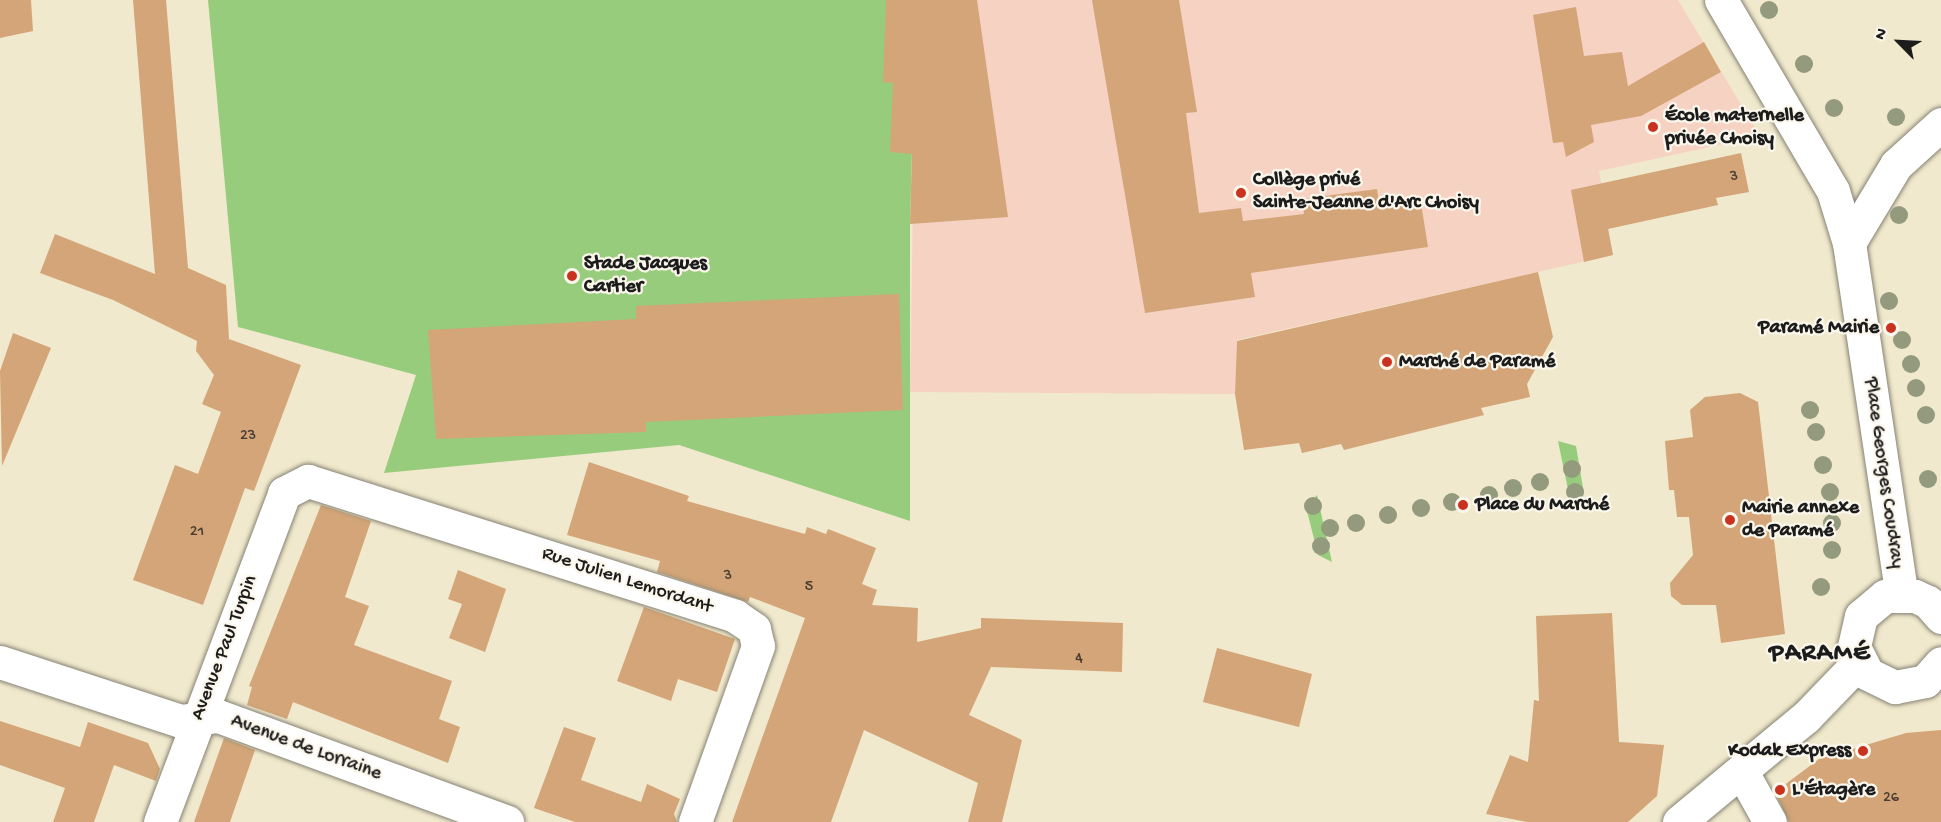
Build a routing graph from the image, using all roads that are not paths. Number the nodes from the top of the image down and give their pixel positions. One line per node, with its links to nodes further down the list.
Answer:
1 (1721, 0): 3 (street, Place Georges Coudray)
2 (1941, 124): 3 (street)
3 (1849, 243): 5 (street, Place Georges Coudray)
4 (301, 483): 10 (street, Avenue Paul Turpin); 14 (street, Rue Julien Lemordant)
5 (1901, 593): 6 (street, Place Georges Coudray); 8 (street, Place Georges Coudray)
6 (1941, 617)
7 (0, 662): 10 (street, Avenue de Lorraine)
8 (1859, 662): 9 (street); 11 (street)
9 (1941, 663)
10 (197, 719): 12 (street, Avenue Paul Turpin); 13 (street, Avenue de Lorraine)
11 (1742, 772): 15 (street); 16 (street)
12 (160, 822)
13 (507, 822)
14 (695, 822)
15 (1679, 822)
16 (1770, 822)

